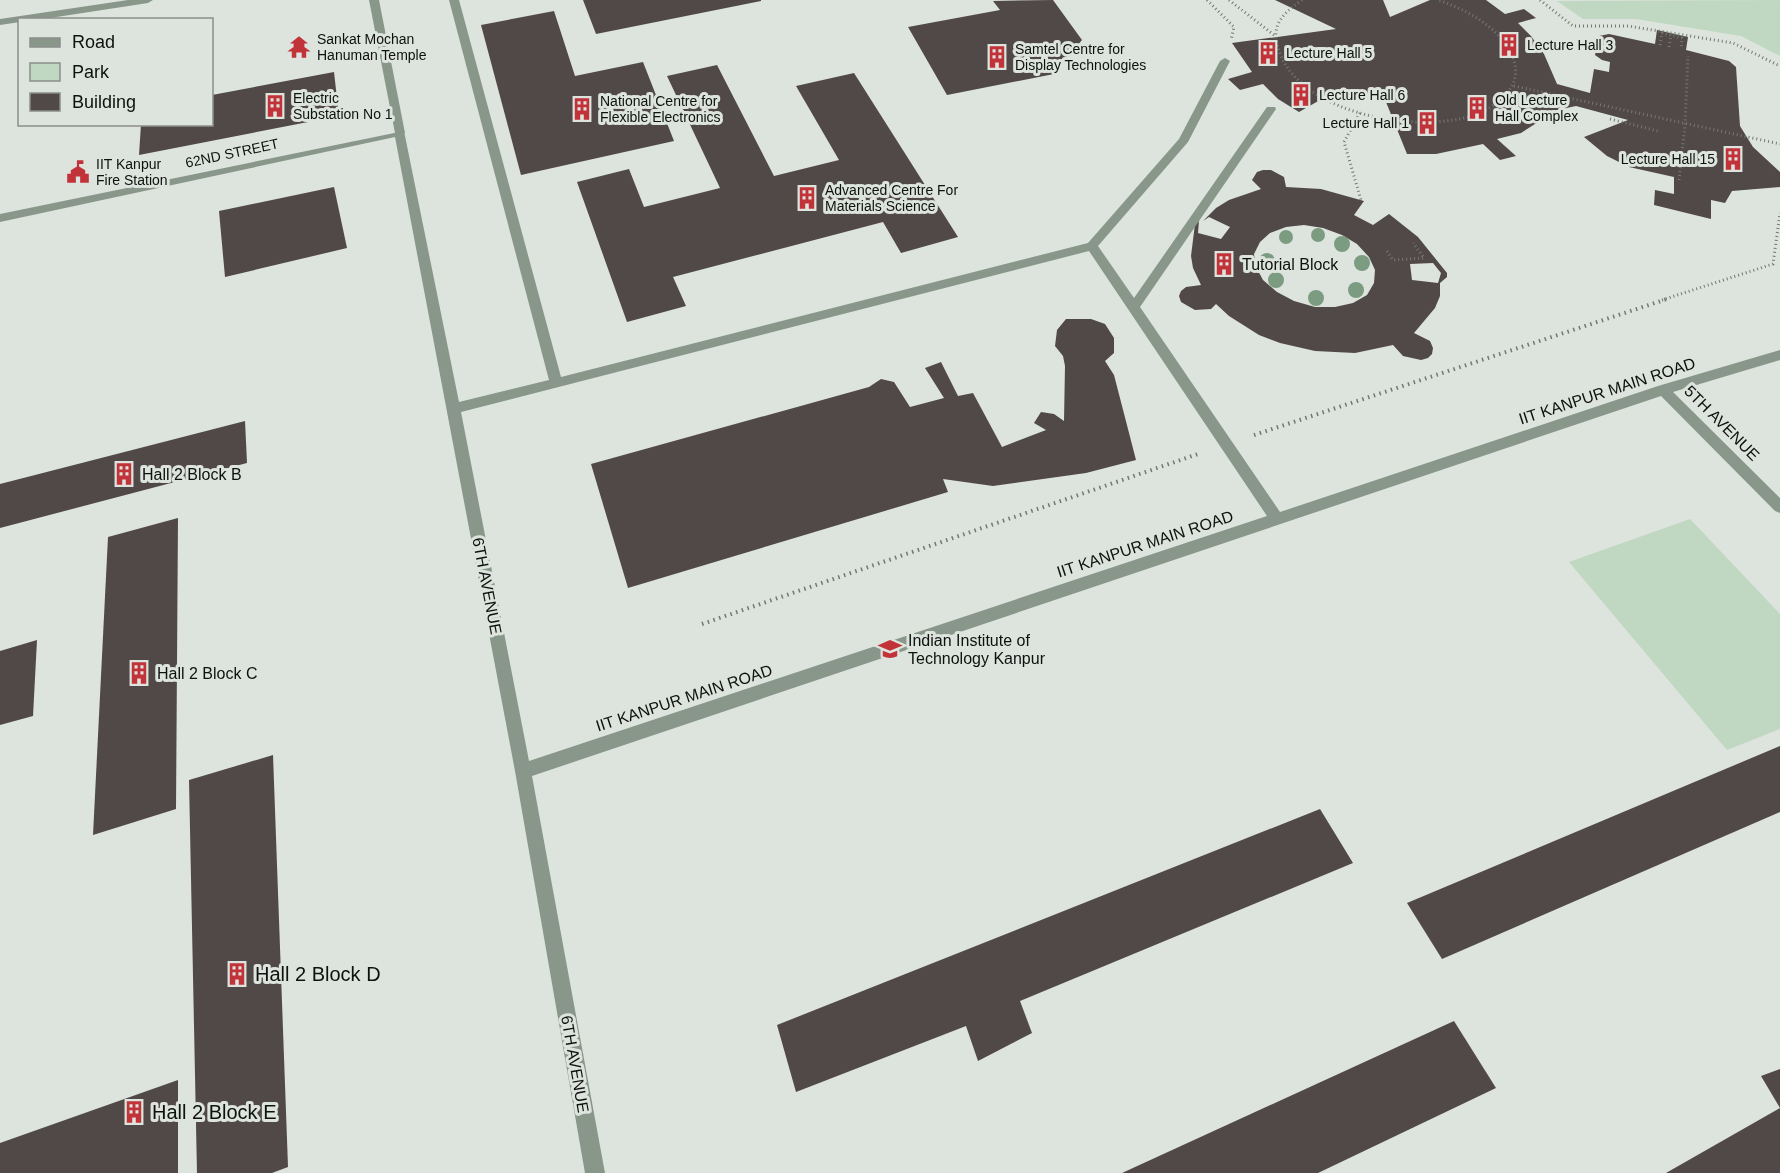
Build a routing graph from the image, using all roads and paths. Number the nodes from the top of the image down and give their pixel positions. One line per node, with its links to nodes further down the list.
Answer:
1 (148, 0): 11 (street)
2 (374, 0): 28 (street, 6TH AVENUE)
3 (454, 0): 39 (street)
4 (1207, 0): 20 (path)
5 (1229, 0): 14 (path)
6 (1302, 0): 14 (path)
7 (1438, 0): 22 (path)
8 (1540, 0): 10 (path)
9 (1548, 0): 10 (path)
10 (1546, 5): 21 (path)
11 (27, 18)
12 (18, 19): 13 (street)
13 (0, 22)
14 (1274, 35): 24 (path)
15 (1671, 35): 16 (path); 17 (path); 18 (path)
16 (1660, 45)
17 (1669, 47)
18 (1681, 49)
19 (1688, 56): 26 (path)
20 (1225, 61): 35 (street)
21 (1780, 66)
22 (1514, 86): 24 (path); 26 (path)
23 (1271, 109): 37 (street)
24 (1360, 113): 31 (path)
25 (1610, 119): 27 (path)
26 (1685, 125): 29 (path); 30 (path)
27 (1658, 131)
28 (400, 133): 33 (street, 62ND STREET); 41 (street, 6TH AVENUE)
29 (1780, 144)
30 (1679, 180)
31 (1361, 200)
32 (1780, 213): 42 (path)
33 (0, 218)
34 (1413, 243): 36 (path)
35 (1092, 246): 37 (street); 39 (street)
36 (1387, 251)
37 (1133, 308): 42 (street)
38 (1780, 355): 40 (street, IIT KANPUR MAIN ROAD)
39 (556, 383): 41 (street)
40 (1663, 390): 43 (street, 5TH AVENUE); 44 (street, IIT KANPUR MAIN ROAD)
41 (453, 409): 46 (street, 6TH AVENUE)
42 (1226, 444): 44 (street); 45 (path)
43 (1780, 507)
44 (1277, 519): 46 (street, IIT KANPUR MAIN ROAD)
45 (702, 624)
46 (523, 771): 47 (street, 6TH AVENUE)
47 (595, 1173)

